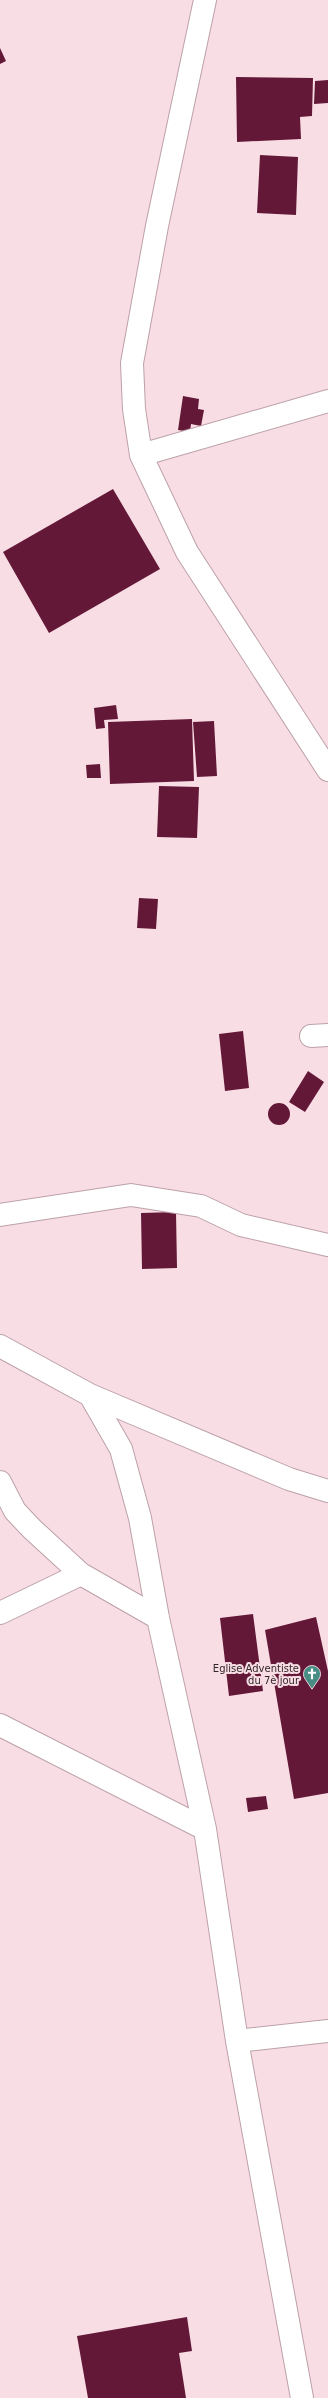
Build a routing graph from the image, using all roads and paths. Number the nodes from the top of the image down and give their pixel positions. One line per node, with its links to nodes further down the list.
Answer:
1 (205, 0): 3 (street)
2 (328, 401): 3 (street)
3 (141, 455): 4 (street)
4 (328, 770)
5 (0, 1215): 6 (street)
6 (328, 1245)
7 (0, 1346): 8 (street)
8 (90, 1395): 10 (street); 13 (street)
9 (0, 1482): 11 (street)
10 (328, 1491)
11 (81, 1574): 12 (street); 13 (street)
12 (0, 1613)
13 (158, 1618): 15 (street)
14 (0, 1725): 15 (street)
15 (205, 1829): 17 (street)
16 (328, 2031): 17 (street)
17 (237, 2041): 18 (street)
18 (302, 2398)

